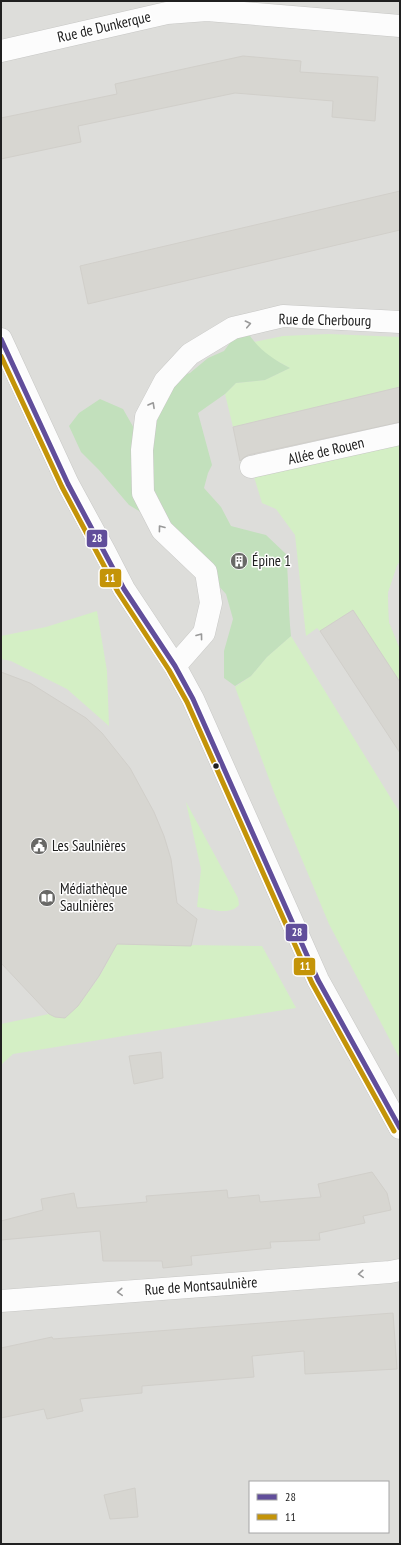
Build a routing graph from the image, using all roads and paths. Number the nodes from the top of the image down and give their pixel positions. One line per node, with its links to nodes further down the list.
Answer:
1 (167, 7): 2 (street, Rue de Dunkerque); 3 (street, Rue de Dunkerque)
2 (400, 26)
3 (1, 51)
4 (400, 322): 8 (street, Rue de Cherbourg, one-way to 4)
5 (1, 339): 8 (street)
6 (400, 434): 7 (street, Allée de Rouen)
7 (251, 467)
8 (175, 666): 9 (street)
9 (400, 1128)
10 (400, 1270): 11 (street, Rue de Montsaulnière, one-way to 11)
11 (1, 1301)

